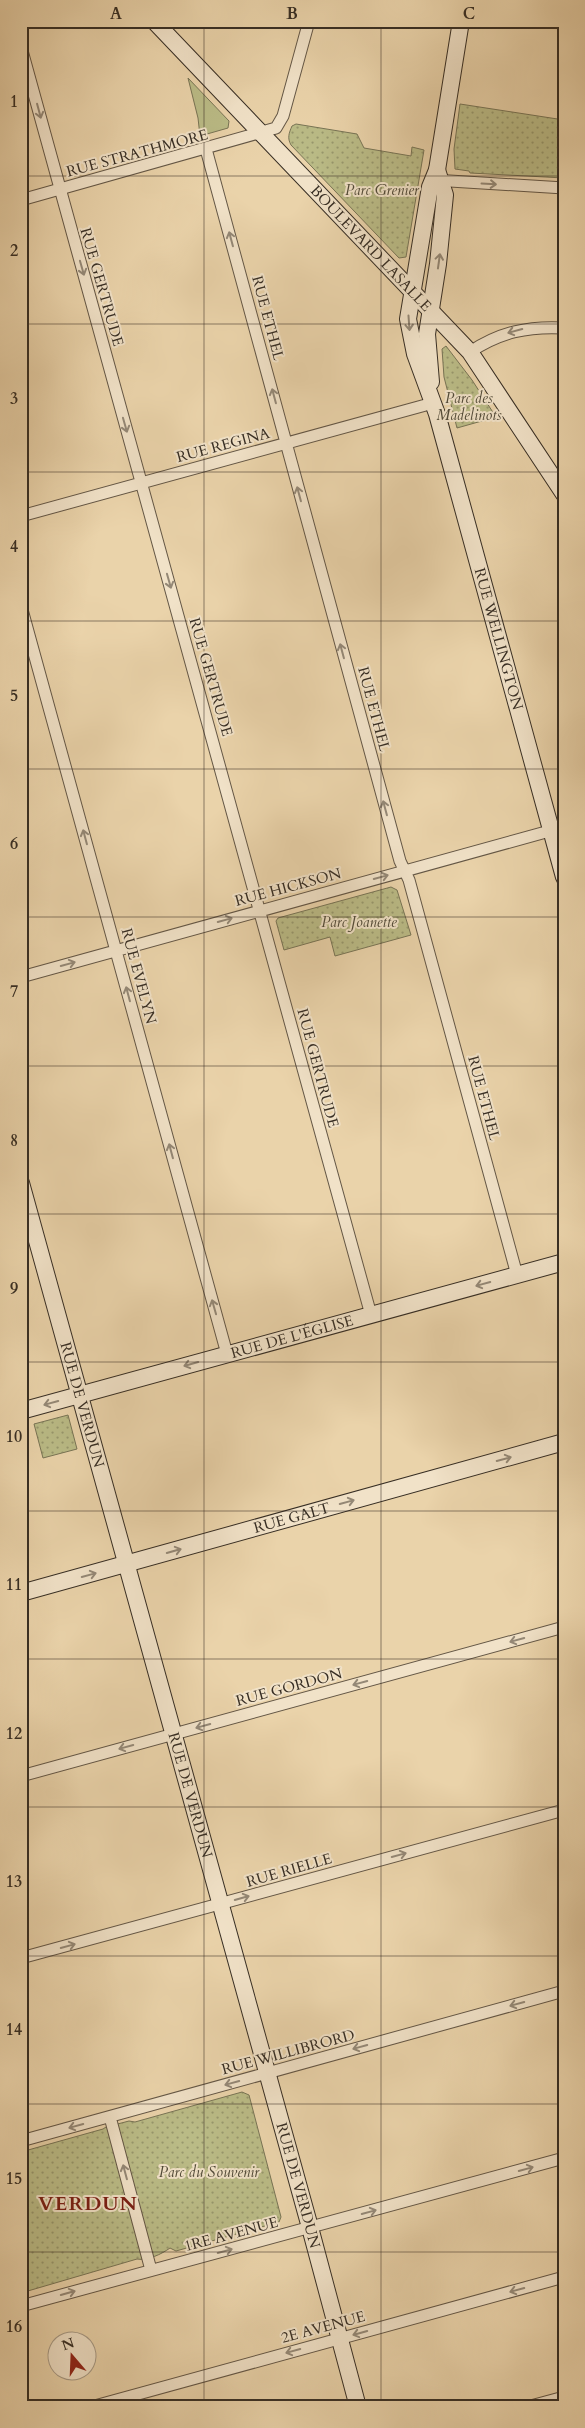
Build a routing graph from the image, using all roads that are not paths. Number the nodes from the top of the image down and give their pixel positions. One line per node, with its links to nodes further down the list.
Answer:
1 (154, 21): 5 (main road, BOULEVARD LASALLE)
2 (309, 21): 5 (street, RUE STRATHMORE)
3 (460, 21): 7 (main road, RUE WELLINGTON)
4 (21, 48): 9 (street, RUE GERTRUDE, one-way to 9)
5 (261, 134): 6 (street, RUE STRATHMORE); 11 (main road, BOULEVARD LASALLE)
6 (206, 149): 9 (street, RUE STRATHMORE); 16 (street, RUE ETHEL, one-way to 6)
7 (437, 177): 8 (street, one-way to 8); 11 (main road, RUE WELLINGTON); 12 (main road, RUE WELLINGTON, one-way to 7)
8 (564, 188)
9 (60, 190): 10 (street, RUE STRATHMORE); 17 (street, RUE GERTRUDE, one-way to 17)
10 (21, 200)
11 (412, 292): 12 (main road, BOULEVARD LASALLE); 15 (main road, RUE WELLINGTON, one-way to 15)
12 (430, 310): 14 (main road, BOULEVARD LASALLE); 15 (main road, RUE WELLINGTON)
13 (564, 328): 14 (street, one-way to 14)
14 (470, 352): 18 (main road, BOULEVARD LASALLE)
15 (433, 403): 16 (street, RUE REGINA); 21 (main road, RUE WELLINGTON)
16 (286, 443): 17 (street, RUE REGINA); 22 (street, RUE ETHEL, one-way to 16)
17 (142, 483): 19 (street, RUE REGINA); 24 (street, RUE GERTRUDE, one-way to 24)
18 (564, 494)
19 (21, 516)
20 (21, 606): 25 (street, RUE EVELYN, one-way to 20)
21 (557, 829): 22 (street, RUE HICKSON); 23 (main road, RUE WELLINGTON)
22 (405, 871): 24 (street, RUE HICKSON, one-way to 22); 29 (street, RUE ETHEL)
23 (564, 877)
24 (260, 911): 25 (street, RUE HICKSON, one-way to 24); 30 (street, RUE GERTRUDE)
25 (116, 950): 26 (street, RUE HICKSON, one-way to 25); 31 (street, RUE EVELYN, one-way to 25)
26 (21, 977)
27 (21, 1183): 32 (main road, RUE DE VERDUN)
28 (564, 1262): 29 (main road, RUE DE L'ÉGLISE)
29 (517, 1275): 30 (main road, RUE DE L'ÉGLISE, one-way to 30)
30 (371, 1315): 31 (main road, RUE DE L'ÉGLISE)
31 (227, 1354): 32 (main road, RUE DE L'ÉGLISE, one-way to 32)
32 (80, 1395): 33 (main road, RUE DE L'ÉGLISE, one-way to 33); 35 (main road, RUE DE VERDUN)
33 (21, 1411)
34 (564, 1442): 35 (main road, RUE GALT, one-way to 34)
35 (127, 1564): 36 (main road, RUE GALT, one-way to 35); 38 (main road, RUE DE VERDUN)
36 (21, 1593)
37 (564, 1627): 38 (street, RUE GORDON, one-way to 38)
38 (173, 1734): 39 (street, RUE GORDON, one-way to 39); 41 (main road, RUE DE VERDUN)
39 (21, 1776)
40 (564, 1810): 41 (street, RUE RIELLE, one-way to 40)
41 (220, 1904): 42 (street, RUE RIELLE, one-way to 41); 44 (main road, RUE DE VERDUN)
42 (21, 1958)
43 (564, 1991): 44 (street, RUE WILLIBRORD, one-way to 44)
44 (267, 2073): 45 (street, RUE WILLIBRORD, one-way to 45); 48 (main road, RUE DE VERDUN)
45 (110, 2117): 46 (street, RUE WILLIBRORD, one-way to 46); 49 (street, one-way to 45)
46 (21, 2141)
47 (564, 2158): 48 (street, 1RE AVENUE, one-way to 47)
48 (310, 2228): 49 (street, 1RE AVENUE, one-way to 48); 52 (main road, RUE DE VERDUN)
49 (151, 2270): 51 (street, 1RE AVENUE, one-way to 49)
50 (564, 2277): 52 (street, 2E AVENUE, one-way to 52)
51 (21, 2306)
52 (340, 2338): 54 (street, 2E AVENUE, one-way to 54); 55 (main road, RUE DE VERDUN)
53 (564, 2396): 56 (street)
54 (91, 2407)
55 (358, 2407)
56 (527, 2407)

